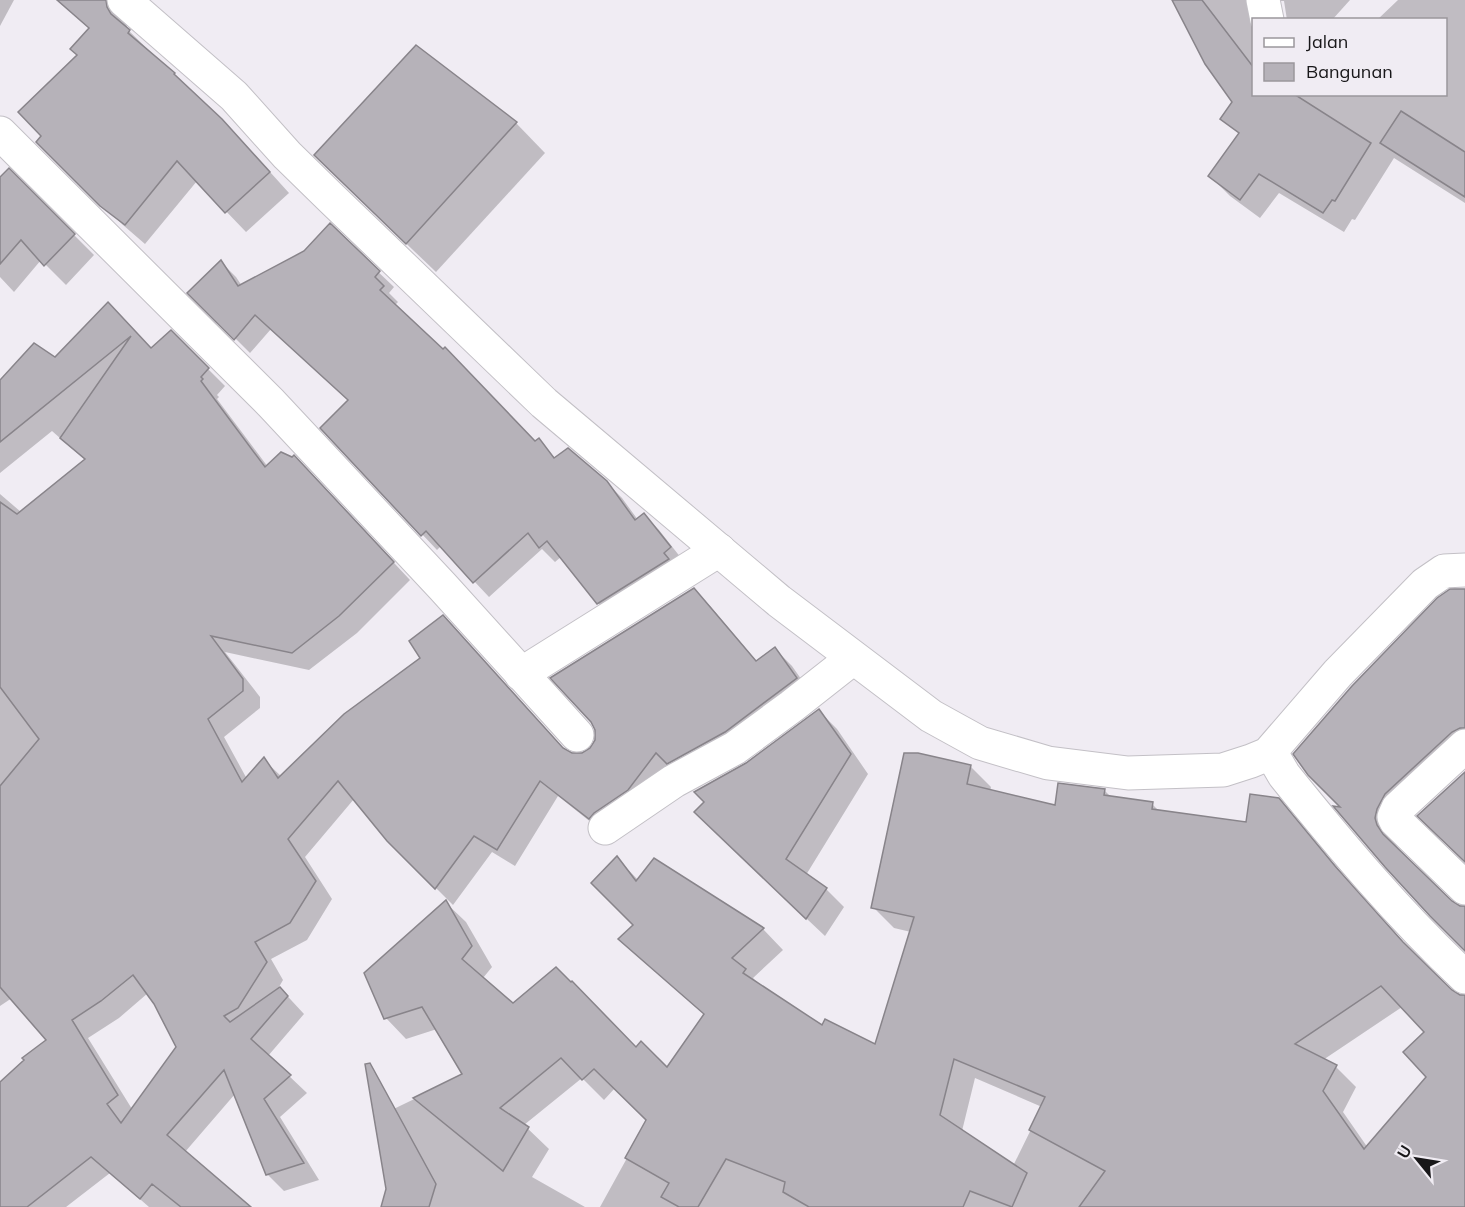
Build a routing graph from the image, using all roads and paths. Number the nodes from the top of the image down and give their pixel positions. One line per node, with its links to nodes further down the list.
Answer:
1 (124, 0): 5 (street)
2 (1263, 0): 3 (street)
3 (1267, 18)
4 (0, 133): 8 (street)
5 (719, 550): 7 (street); 8 (street)
6 (1465, 570): 11 (street)
7 (853, 658): 11 (street); 12 (street)
8 (521, 674): 9 (street)
9 (578, 735)
10 (1465, 746): 13 (street)
11 (1268, 754): 14 (street)
12 (605, 828)
13 (1465, 888)
14 (1465, 977)

